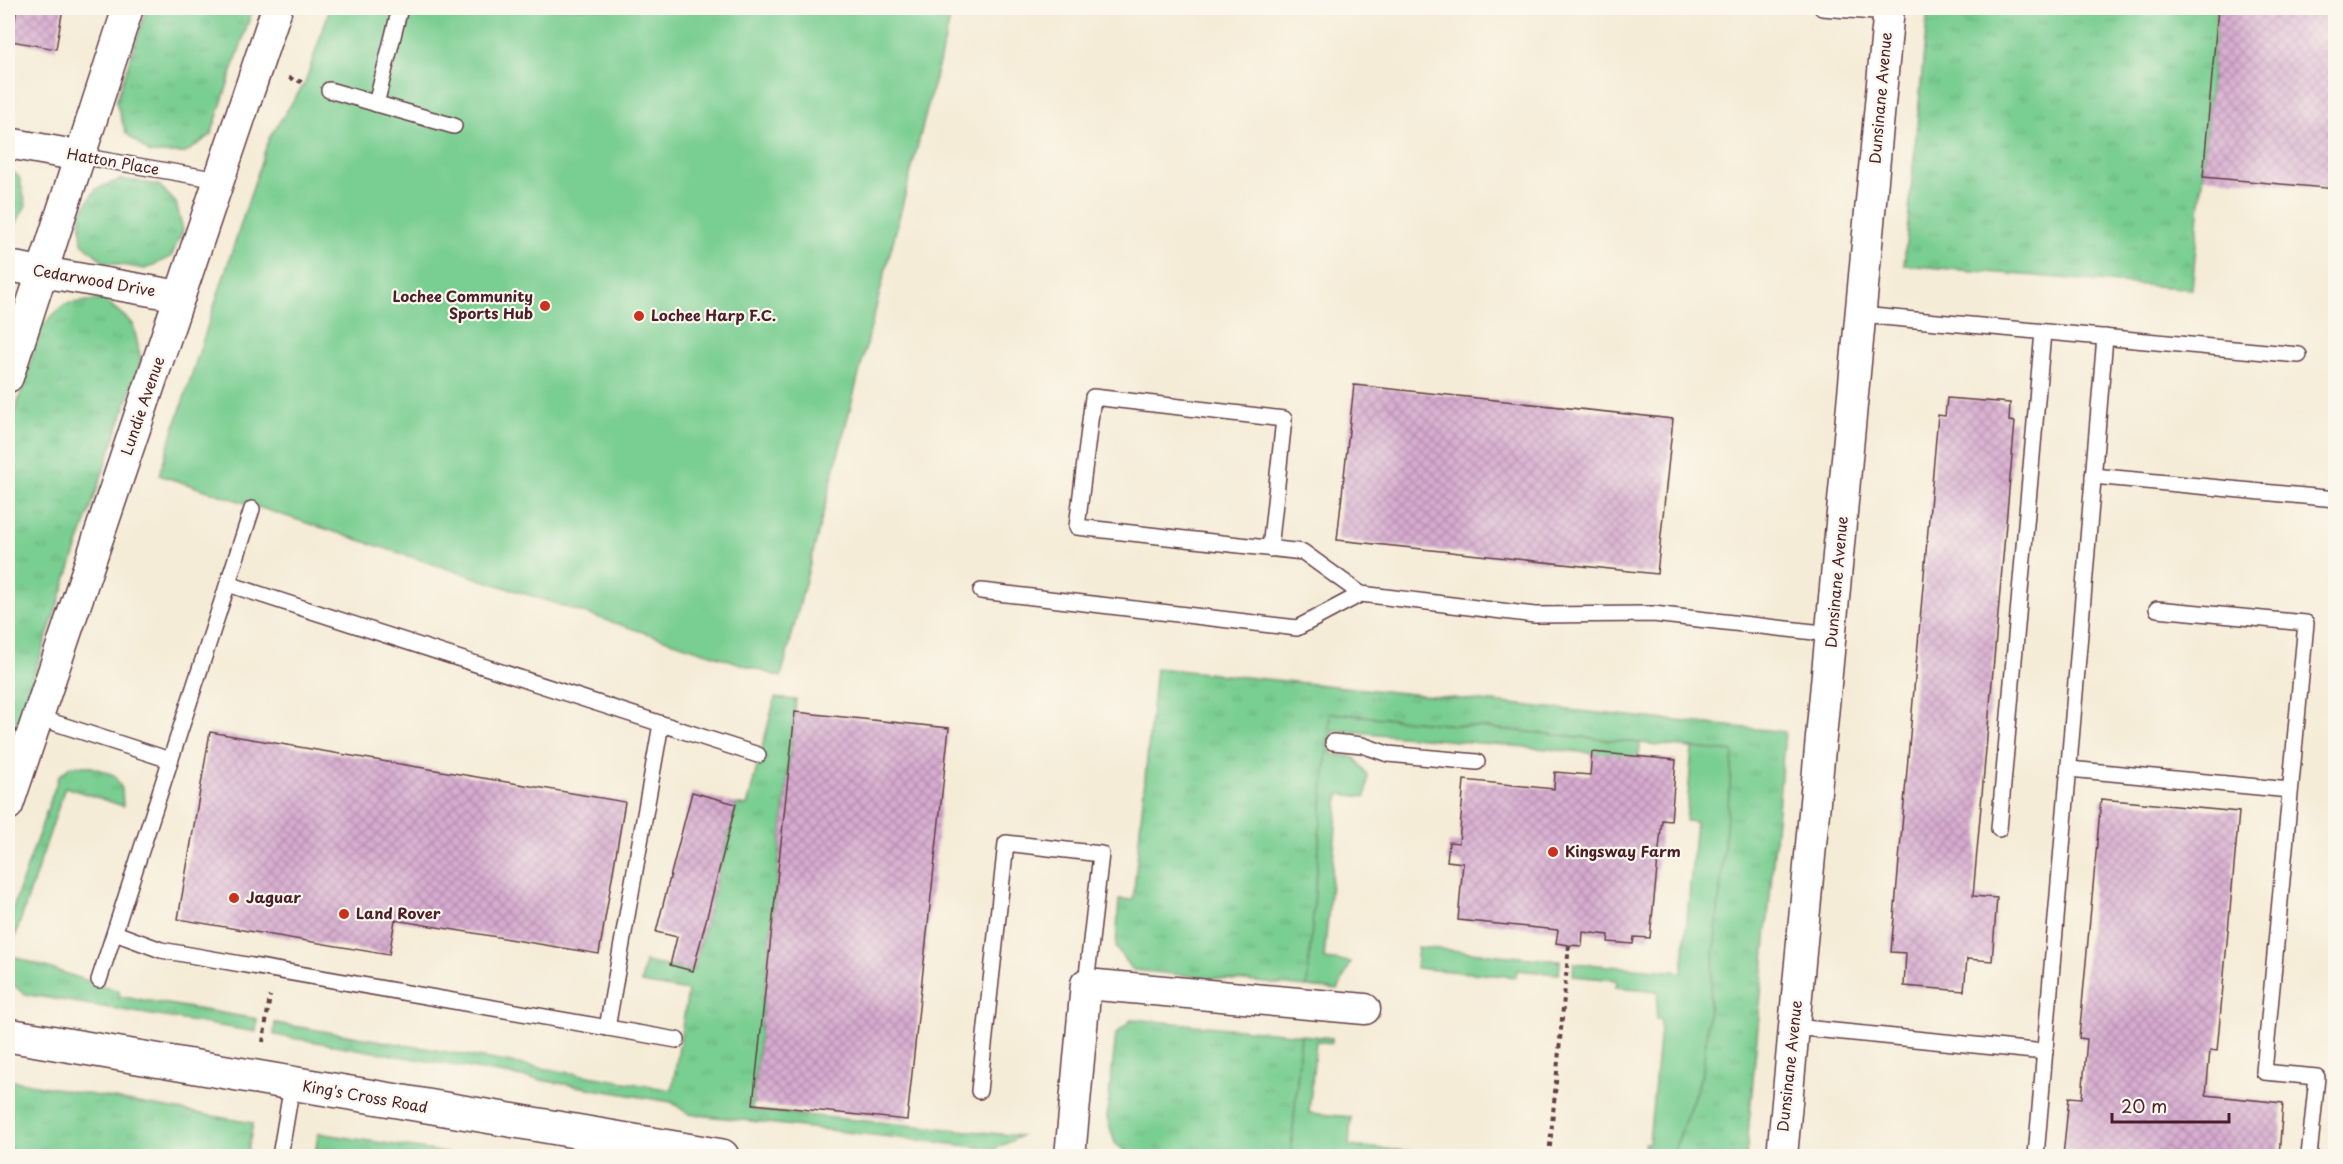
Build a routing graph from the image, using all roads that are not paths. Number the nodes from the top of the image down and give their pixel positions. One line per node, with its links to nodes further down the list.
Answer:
1 (128, 8): 10 (street)
2 (277, 8): 11 (street, Lundie Avenue)
3 (400, 8): 7 (lane)
4 (1822, 8): 5 (lane)
5 (1889, 10): 15 (street, Dunsinane Avenue)
6 (329, 90): 7 (lane)
7 (376, 104): 8 (lane)
8 (454, 126)
9 (8, 143): 10 (street, Hatton Place)
10 (80, 156): 11 (lane, Hatton Place); 13 (street)
11 (219, 180): 14 (street, Lundie Avenue)
12 (8, 266): 13 (street, Cedarwood Drive)
13 (42, 272): 14 (street, Cedarwood Drive); 19 (street)
14 (180, 296): 29 (street, Lundie Avenue)
15 (1861, 315): 16 (lane); 28 (street, Dunsinane Avenue)
16 (2043, 332): 17 (lane); 38 (lane)
17 (2105, 337): 18 (lane); 20 (lane)
18 (2300, 356)
19 (8, 377)
20 (2093, 476): 21 (lane); 35 (lane)
21 (2336, 499)
22 (252, 509): 24 (lane)
23 (1270, 549): 23 (lane); 26 (lane)
24 (228, 584): 30 (lane); 33 (lane)
25 (981, 591): 26 (lane)
26 (1361, 594): 28 (lane)
27 (2157, 609): 36 (lane)
28 (1832, 634): 43 (street, Dunsinane Avenue)
29 (38, 717): 33 (lane); 37 (street, Lundie Avenue)
30 (661, 724): 32 (lane); 44 (lane)
31 (1333, 742): 34 (lane)
32 (758, 755)
33 (170, 760): 39 (lane)
34 (1477, 762)
35 (2069, 770): 36 (lane); 47 (lane)
36 (2290, 790): 56 (lane)
37 (8, 805)
38 (1999, 829)
39 (115, 933): 40 (lane); 44 (lane)
40 (99, 980)
41 (1086, 984): 42 (street); 49 (lane); 53 (street)
42 (1365, 1009)
43 (1794, 1027): 47 (lane); 54 (street, Dunsinane Avenue)
44 (607, 1028): 46 (lane)
45 (8, 1035): 48 (street, King's Cross Road)
46 (677, 1040)
47 (2045, 1052): 55 (lane)
48 (292, 1084): 50 (street, King's Cross Road); 51 (lane)
49 (979, 1091)
50 (663, 1153): 52 (street, King's Cross Road)
51 (280, 1156)
52 (722, 1156)
53 (1070, 1156)
54 (1782, 1156)
55 (2036, 1156)
56 (2309, 1156)

